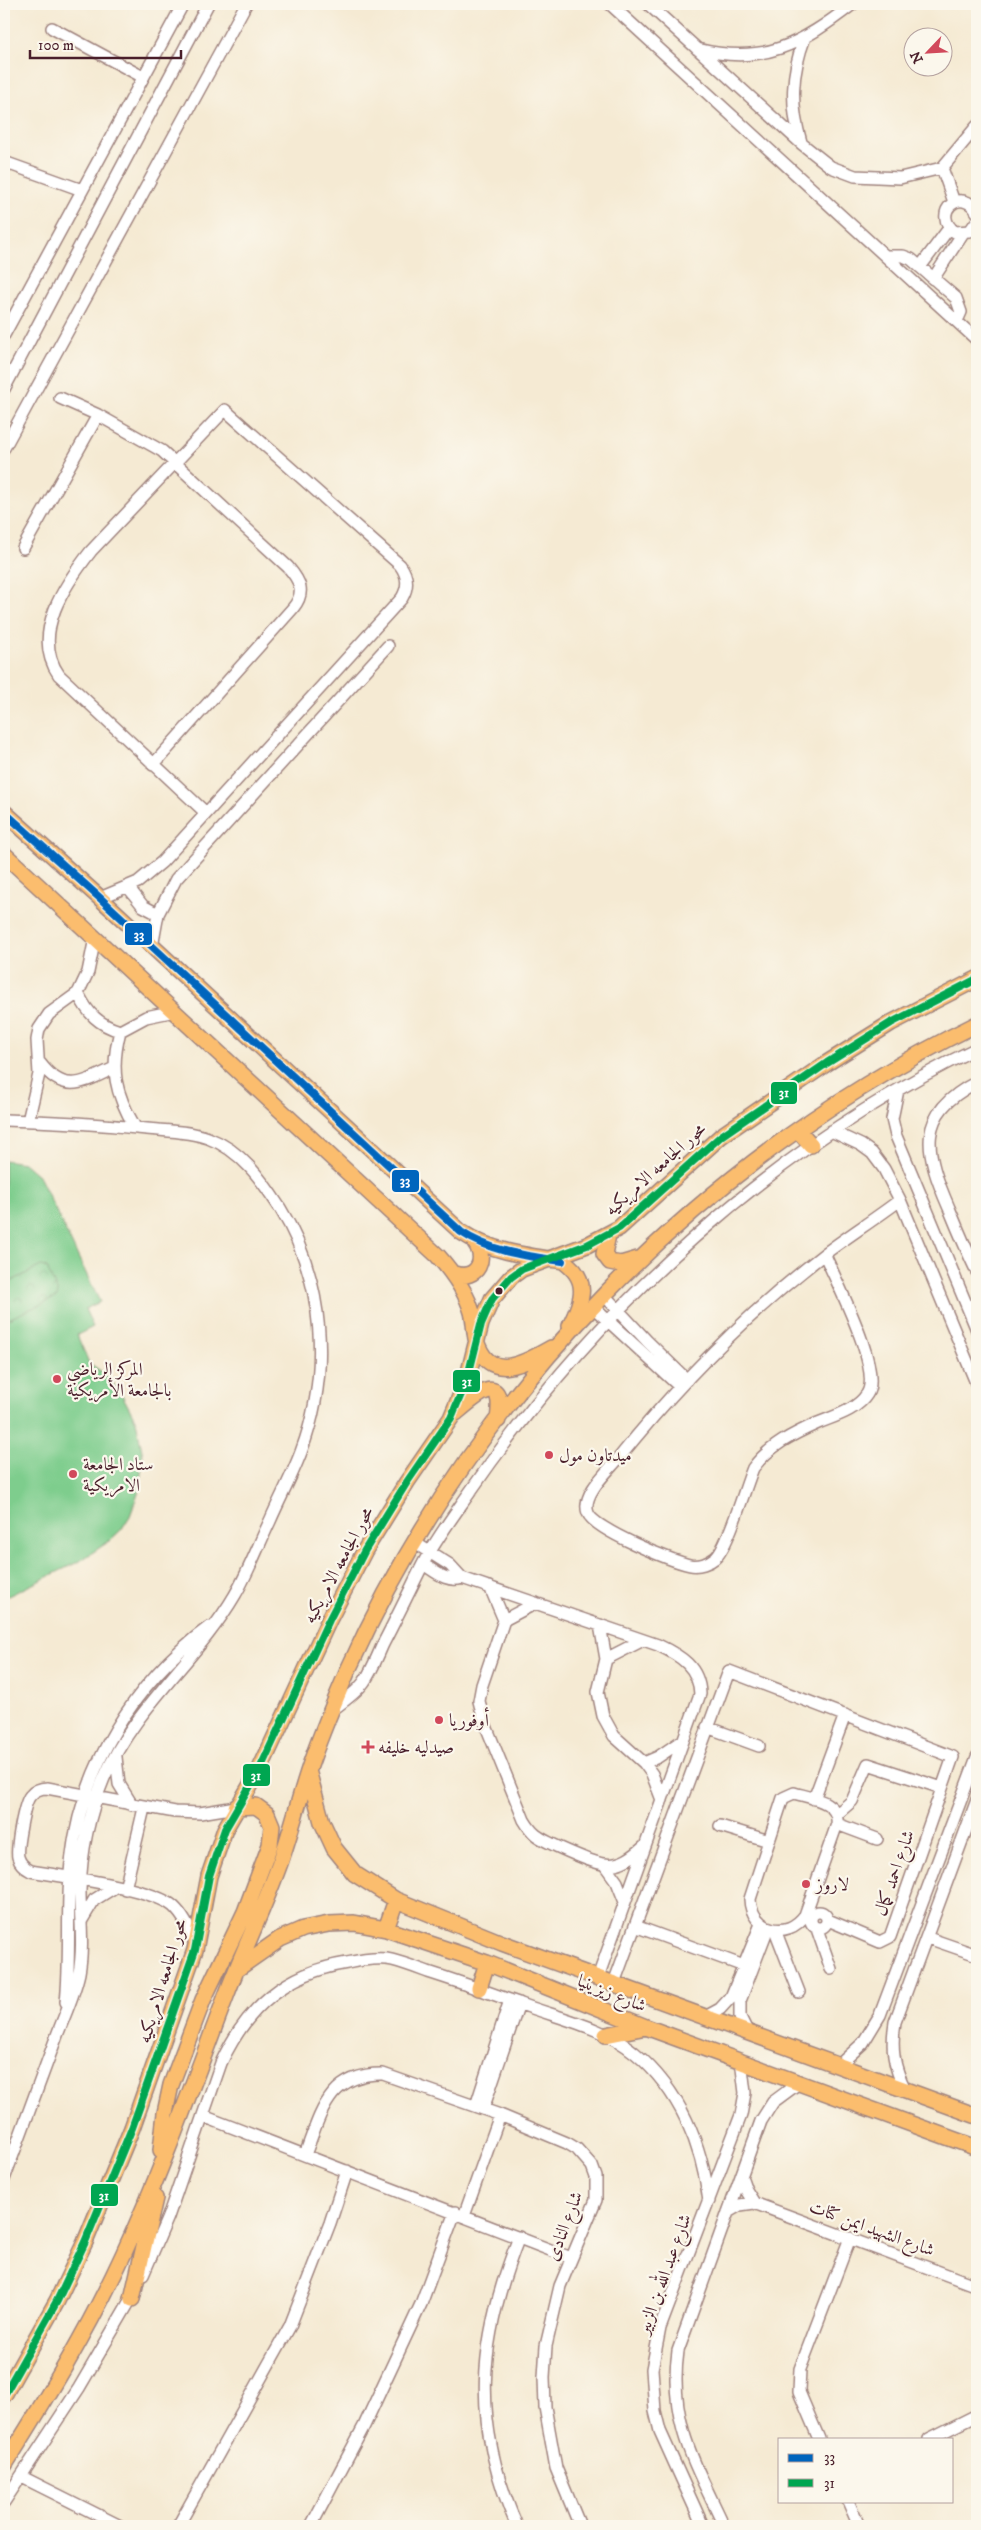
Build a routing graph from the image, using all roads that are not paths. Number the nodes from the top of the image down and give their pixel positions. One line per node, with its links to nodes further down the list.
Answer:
1 (183, 4): 12 (street)
2 (208, 4): 29 (street)
3 (246, 4): 32 (street)
4 (610, 4): 23 (street)
5 (648, 4): 8 (street)
6 (659, 4): 8 (street)
7 (853, 4): 10 (street)
8 (664, 20): 11 (street)
9 (52, 28): 12 (street)
10 (805, 37): 11 (street); 14 (street)
11 (695, 49): 14 (street)
12 (143, 77): 17 (street)
13 (977, 126): 16 (street)
14 (802, 144): 16 (street)
15 (4, 162): 17 (street)
16 (942, 168): 18 (street)
17 (82, 190): 27 (street)
18 (954, 202): 19 (street); 21 (street)
19 (977, 212)
20 (977, 221): 22 (street)
21 (950, 227): 22 (street); 24 (street)
22 (963, 233): 25 (street)
23 (886, 256): 24 (street); 26 (street)
24 (920, 267): 25 (street)
25 (933, 278): 26 (street)
26 (957, 321): 28 (street)
27 (4, 334)
28 (977, 340)
29 (4, 389)
30 (60, 398): 31 (street)
31 (98, 415): 33 (street); 34 (street)
32 (4, 448)
33 (175, 463): 36 (street); 40 (street); 40 (street)
34 (23, 548)
35 (388, 646): 37 (street)
36 (343, 664): 37 (street); 38 (street)
37 (359, 677): 39 (street)
38 (330, 678): 39 (street); 41 (street)
39 (347, 691): 42 (street)
40 (153, 765): 44 (street)
41 (241, 776): 42 (street); 44 (street)
42 (257, 790): 48 (street)
43 (4, 812): 47 (main road)
44 (206, 814): 46 (street)
45 (4, 854): 49 (main road)
46 (128, 887): 47 (street); 48 (street)
47 (100, 898): 50 (main road)
48 (158, 914): 50 (street)
49 (95, 938): 52 (street); 53 (main road)
50 (152, 947): 69 (main road)
51 (977, 979): 68 (main road, محور الجامعه الامريكيه)
52 (78, 992): 55 (street); 57 (street)
53 (175, 1011): 55 (street); 74 (main road)
54 (977, 1024): 64 (main road)
55 (120, 1031): 58 (street)
56 (977, 1048): 60 (street)
57 (40, 1063): 58 (street); 62 (street)
58 (114, 1068): 63 (street)
59 (977, 1082): 73 (street)
60 (898, 1090): 65 (street); 80 (street)
61 (4, 1120): 62 (street)
62 (28, 1121): 63 (street)
63 (135, 1128): 94 (street)
64 (798, 1130): 66 (main road); 72 (main road)
65 (831, 1131): 66 (street); 67 (street)
66 (811, 1145): 77 (street)
67 (900, 1200): 70 (street); 85 (street)
68 (608, 1235): 71 (main road, محور الجامعه الامريكيه); 72 (main road)
69 (474, 1240): 71 (main road); 74 (main road)
70 (824, 1254): 84 (street); 84 (street)
71 (548, 1259): 82 (main road, محور الجامعه الامريكيه); 83 (main road)
72 (638, 1259): 75 (main road)
73 (977, 1272)
74 (454, 1274): 82 (main road)
75 (604, 1295): 76 (main road); 77 (street)
76 (593, 1307): 78 (street); 83 (main road)
77 (619, 1310): 78 (street); 79 (street)
78 (609, 1321): 81 (street); 89 (street)
79 (636, 1328): 81 (street); 84 (street)
80 (977, 1330)
81 (627, 1338): 84 (street)
82 (476, 1339): 83 (main road); 86 (main road, محور الجامعه الامريكيه)
83 (561, 1341): 87 (main road)
84 (684, 1383)
85 (977, 1385)
86 (450, 1418): 87 (main road); 114 (main road, محور الجامعه الامريكيه)
87 (498, 1422): 88 (main road)
88 (414, 1543): 89 (street); 99 (main road)
89 (430, 1552): 90 (street); 91 (street)
90 (423, 1564): 91 (street); 99 (street)
91 (462, 1578): 92 (street)
92 (490, 1587): 93 (street); 95 (street)
93 (536, 1603): 95 (street); 96 (street)
94 (220, 1619): 104 (street); 109 (street)
95 (504, 1620): 120 (street)
96 (600, 1625): 97 (street); 98 (street)
97 (643, 1640): 98 (street); 102 (street)
98 (606, 1659): 106 (street)
99 (331, 1711): 107 (main road)
100 (844, 1715): 101 (street); 108 (street, شارع احمد كمال); 110 (street)
101 (707, 1727): 103 (street); 128 (street)
102 (684, 1739): 106 (street); 112 (street)
103 (759, 1746)
104 (116, 1754): 109 (street); 113 (street)
105 (977, 1757): 150 (street)
106 (644, 1763): 112 (street)
107 (308, 1771): 123 (main road, شارع زيزينيا); 138 (main road)
108 (942, 1788): 115 (street); 126 (street, شارع احمد كمال)
109 (91, 1796): 113 (street); 121 (street); 121 (street)
110 (814, 1799): 115 (street); 118 (street)
111 (977, 1800): 132 (street)
112 (662, 1801): 119 (street)
113 (138, 1806): 114 (street); 122 (street)
114 (236, 1807): 133 (main road, محور الجامعه الامريكيه); 161 (main road)
115 (837, 1819): 117 (street); 125 (street)
116 (720, 1826): 118 (street)
117 (877, 1839)
118 (769, 1841): 129 (street)
119 (646, 1845): 120 (street); 124 (street)
120 (604, 1864): 124 (street)
121 (75, 1879): 122 (street); 127 (street); 145 (street)
122 (120, 1888): 127 (street); 133 (street)
123 (396, 1900): 130 (main road); 139 (main road, شارع زيزينيا)
124 (625, 1902): 139 (street)
125 (808, 1916): 126 (street); 129 (street); 131 (street)
126 (828, 1920): 131 (street)
127 (81, 1922): 145 (street)
128 (635, 1926): 136 (street); 140 (street)
129 (768, 1928): 136 (street); 142 (street)
130 (386, 1929): 135 (main road, شارع زيزينيا); 138 (main road, شارع زيزينيا)
131 (817, 1929): 137 (street)
132 (928, 1938): 134 (street); 152 (street)
133 (196, 1946): 174 (main road, محور الجامعه الامريكيه)
134 (977, 1955)
135 (487, 1963): 141 (main road); 146 (main road, شارع زيزينيا)
136 (748, 1968): 144 (street); 147 (street)
137 (831, 1969)
138 (236, 1970): 161 (main road)
139 (598, 1977): 140 (main road, شارع زيزينيا)
140 (614, 1983): 144 (main road, شارع زيزينيا)
141 (479, 1988): 143 (street); 155 (street)
142 (799, 1992)
143 (514, 2001): 148 (street); 153 (street)
144 (707, 2016): 147 (main road, شارع زيزينيا)
145 (63, 2019): 164 (street)
146 (646, 2027): 148 (main road); 149 (main road, شارع زيزينيا)
147 (747, 2031): 150 (main road, شارع زيزينيا)
148 (606, 2035): 165 (street)
149 (740, 2060): 151 (main road, شارع زيزينيا); 157 (street, شارع عبد الله بن الزبير)
150 (838, 2065): 152 (main road, شارع زيزينيا)
151 (800, 2082): 158 (main road, شارع زيزينيا); 159 (street)
152 (905, 2089): 156 (main road, شارع زيزينيا)
153 (480, 2108): 154 (street, شارع النادى); 160 (street, شارع النادى)
154 (500, 2115): 168 (street); 171 (street, شارع النادى)
155 (203, 2116): 160 (street); 173 (street)
156 (977, 2116)
157 (732, 2138): 159 (street); 165 (street, شارع عبد الله بن الزبير)
158 (975, 2144)
159 (752, 2147): 163 (street)
160 (304, 2155): 162 (street)
161 (160, 2170): 173 (main road); 178 (main road)
162 (347, 2171): 168 (street); 185 (street)
163 (741, 2176): 166 (street); 167 (street)
164 (4, 2179)
165 (709, 2201): 183 (street, شارع عبد الله بن الزبير)
166 (754, 2203): 167 (street); 170 (street, شارع الشهيد ايمن كتات)
167 (728, 2212): 180 (street)
168 (459, 2214): 169 (street); 186 (street)
169 (519, 2238): 171 (street); 187 (street)
170 (850, 2238): 172 (street, شارع الشهيد ايمن كتات); 176 (street)
171 (571, 2258): 188 (street, شارع النادى)
172 (977, 2286)
173 (132, 2299): 179 (street)
174 (4, 2395)
175 (977, 2415): 177 (street)
176 (819, 2438)
177 (931, 2438)
178 (4, 2466)
179 (22, 2477): 181 (street); 184 (street)
180 (712, 2498): 183 (street); 190 (street)
181 (4, 2502)
182 (848, 2502): 191 (street)
183 (694, 2507): 189 (street, شارع عبد الله بن الزبير)
184 (117, 2526)
185 (178, 2526)
186 (311, 2526)
187 (517, 2526)
188 (580, 2526)
189 (703, 2526)
190 (724, 2526)
191 (859, 2526)

